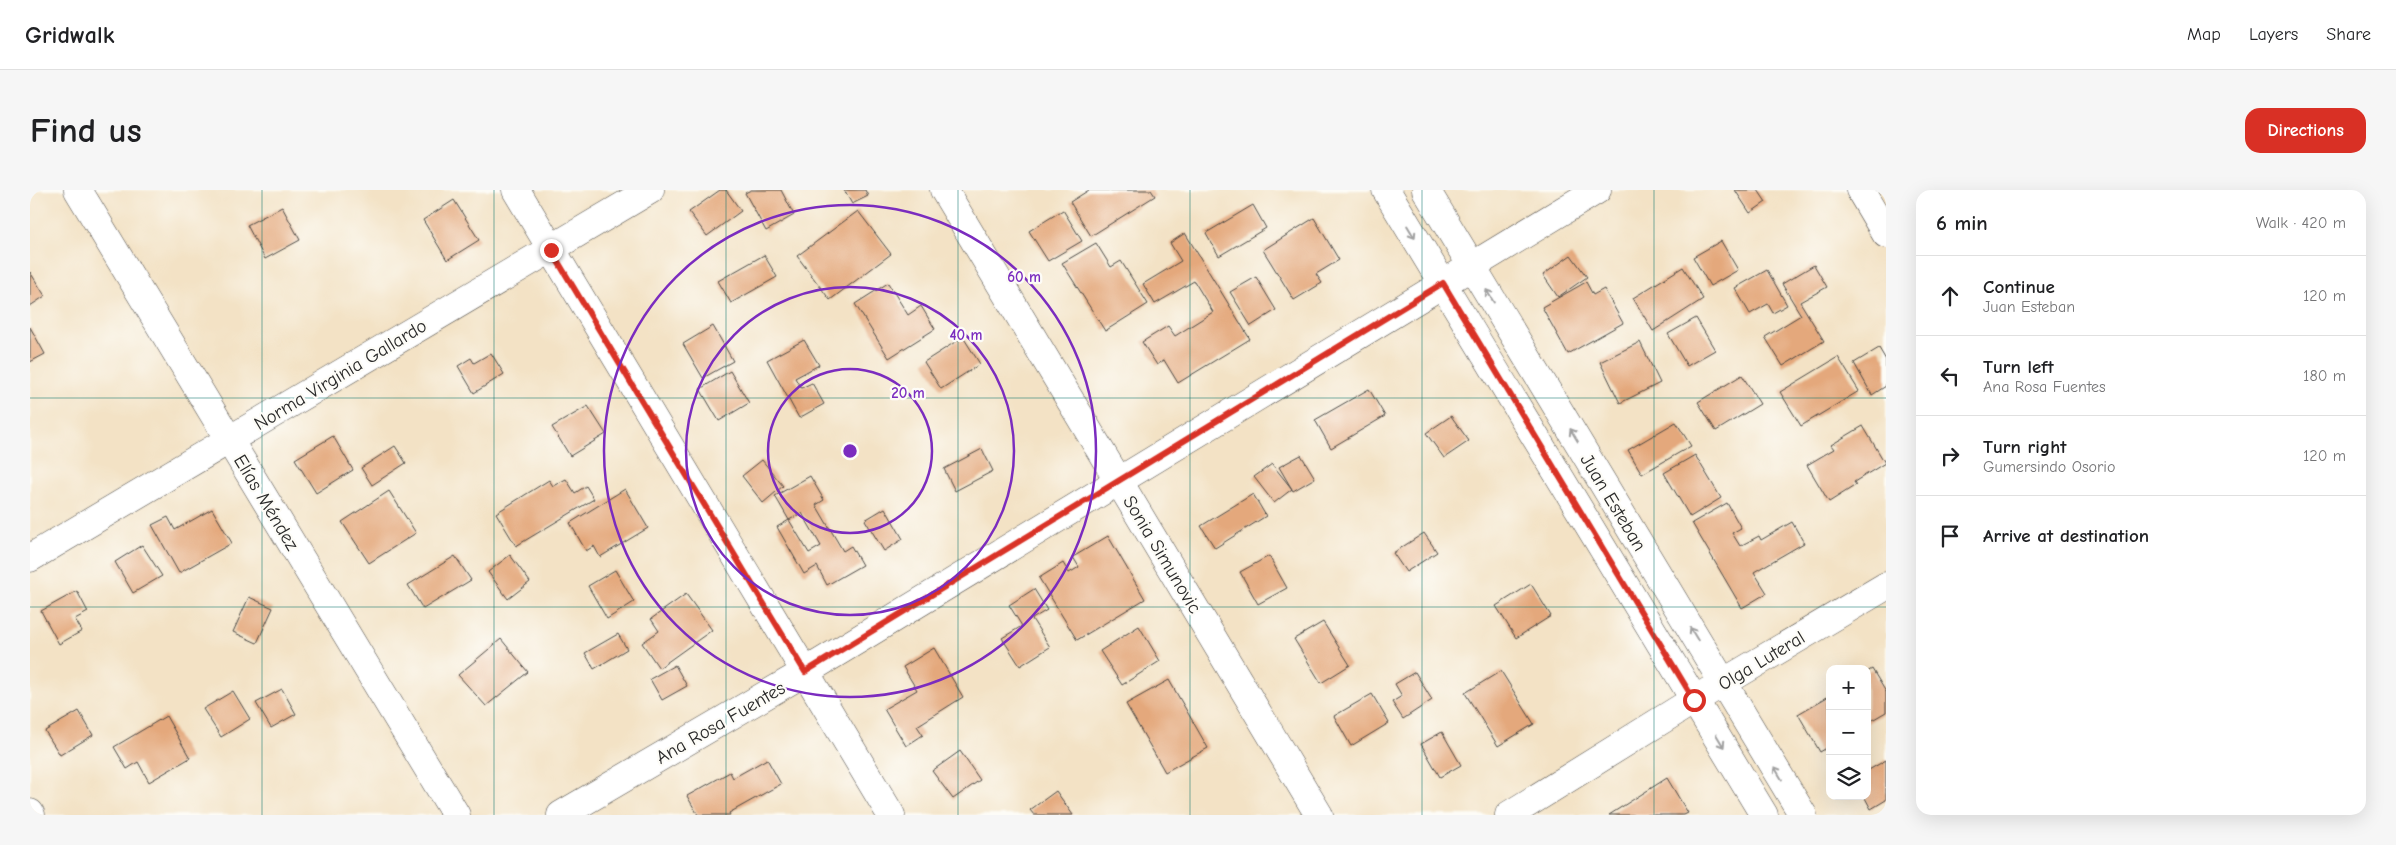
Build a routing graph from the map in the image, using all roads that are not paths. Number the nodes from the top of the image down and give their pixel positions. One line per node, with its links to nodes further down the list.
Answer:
1 (78, 190): 13 (street, Elías Méndez)
2 (516, 190): 10 (street)
3 (650, 190): 10 (street, Norma Virginia Gallardo)
4 (944, 190): 14 (street, Sonia Simunovic)
5 (1386, 190): 12 (street, Juan Esteban, one-way to 12)
6 (1426, 190): 11 (street, Juan Esteban)
7 (1597, 190): 11 (street, Ana Rosa Fuentes)
8 (1860, 190): 9 (street)
9 (1886, 234)
10 (551, 250): 13 (street, Norma Virginia Gallardo); 17 (street)
11 (1472, 266): 12 (street, Ana Rosa Fuentes); 18 (street, Juan Esteban, one-way to 11)
12 (1443, 283): 14 (street, Ana Rosa Fuentes); 19 (street, Juan Esteban)
13 (229, 440): 15 (street, Norma Virginia Gallardo); 20 (street, Elías Méndez)
14 (1119, 482): 17 (street, Ana Rosa Fuentes); 23 (street, Sonia Simunovic)
15 (30, 558)
16 (1886, 586): 18 (street, Olga Luteral)
17 (805, 672): 21 (street, Ana Rosa Fuentes); 22 (street)
18 (1723, 682): 19 (street, Olga Luteral); 26 (street, Juan Esteban, one-way to 18)
19 (1694, 700): 24 (street, Olga Luteral); 25 (street, Juan Esteban, one-way to 25)
20 (456, 815)
21 (561, 815)
22 (891, 815)
23 (1319, 815)
24 (1509, 815)
25 (1764, 815)
26 (1803, 815)

